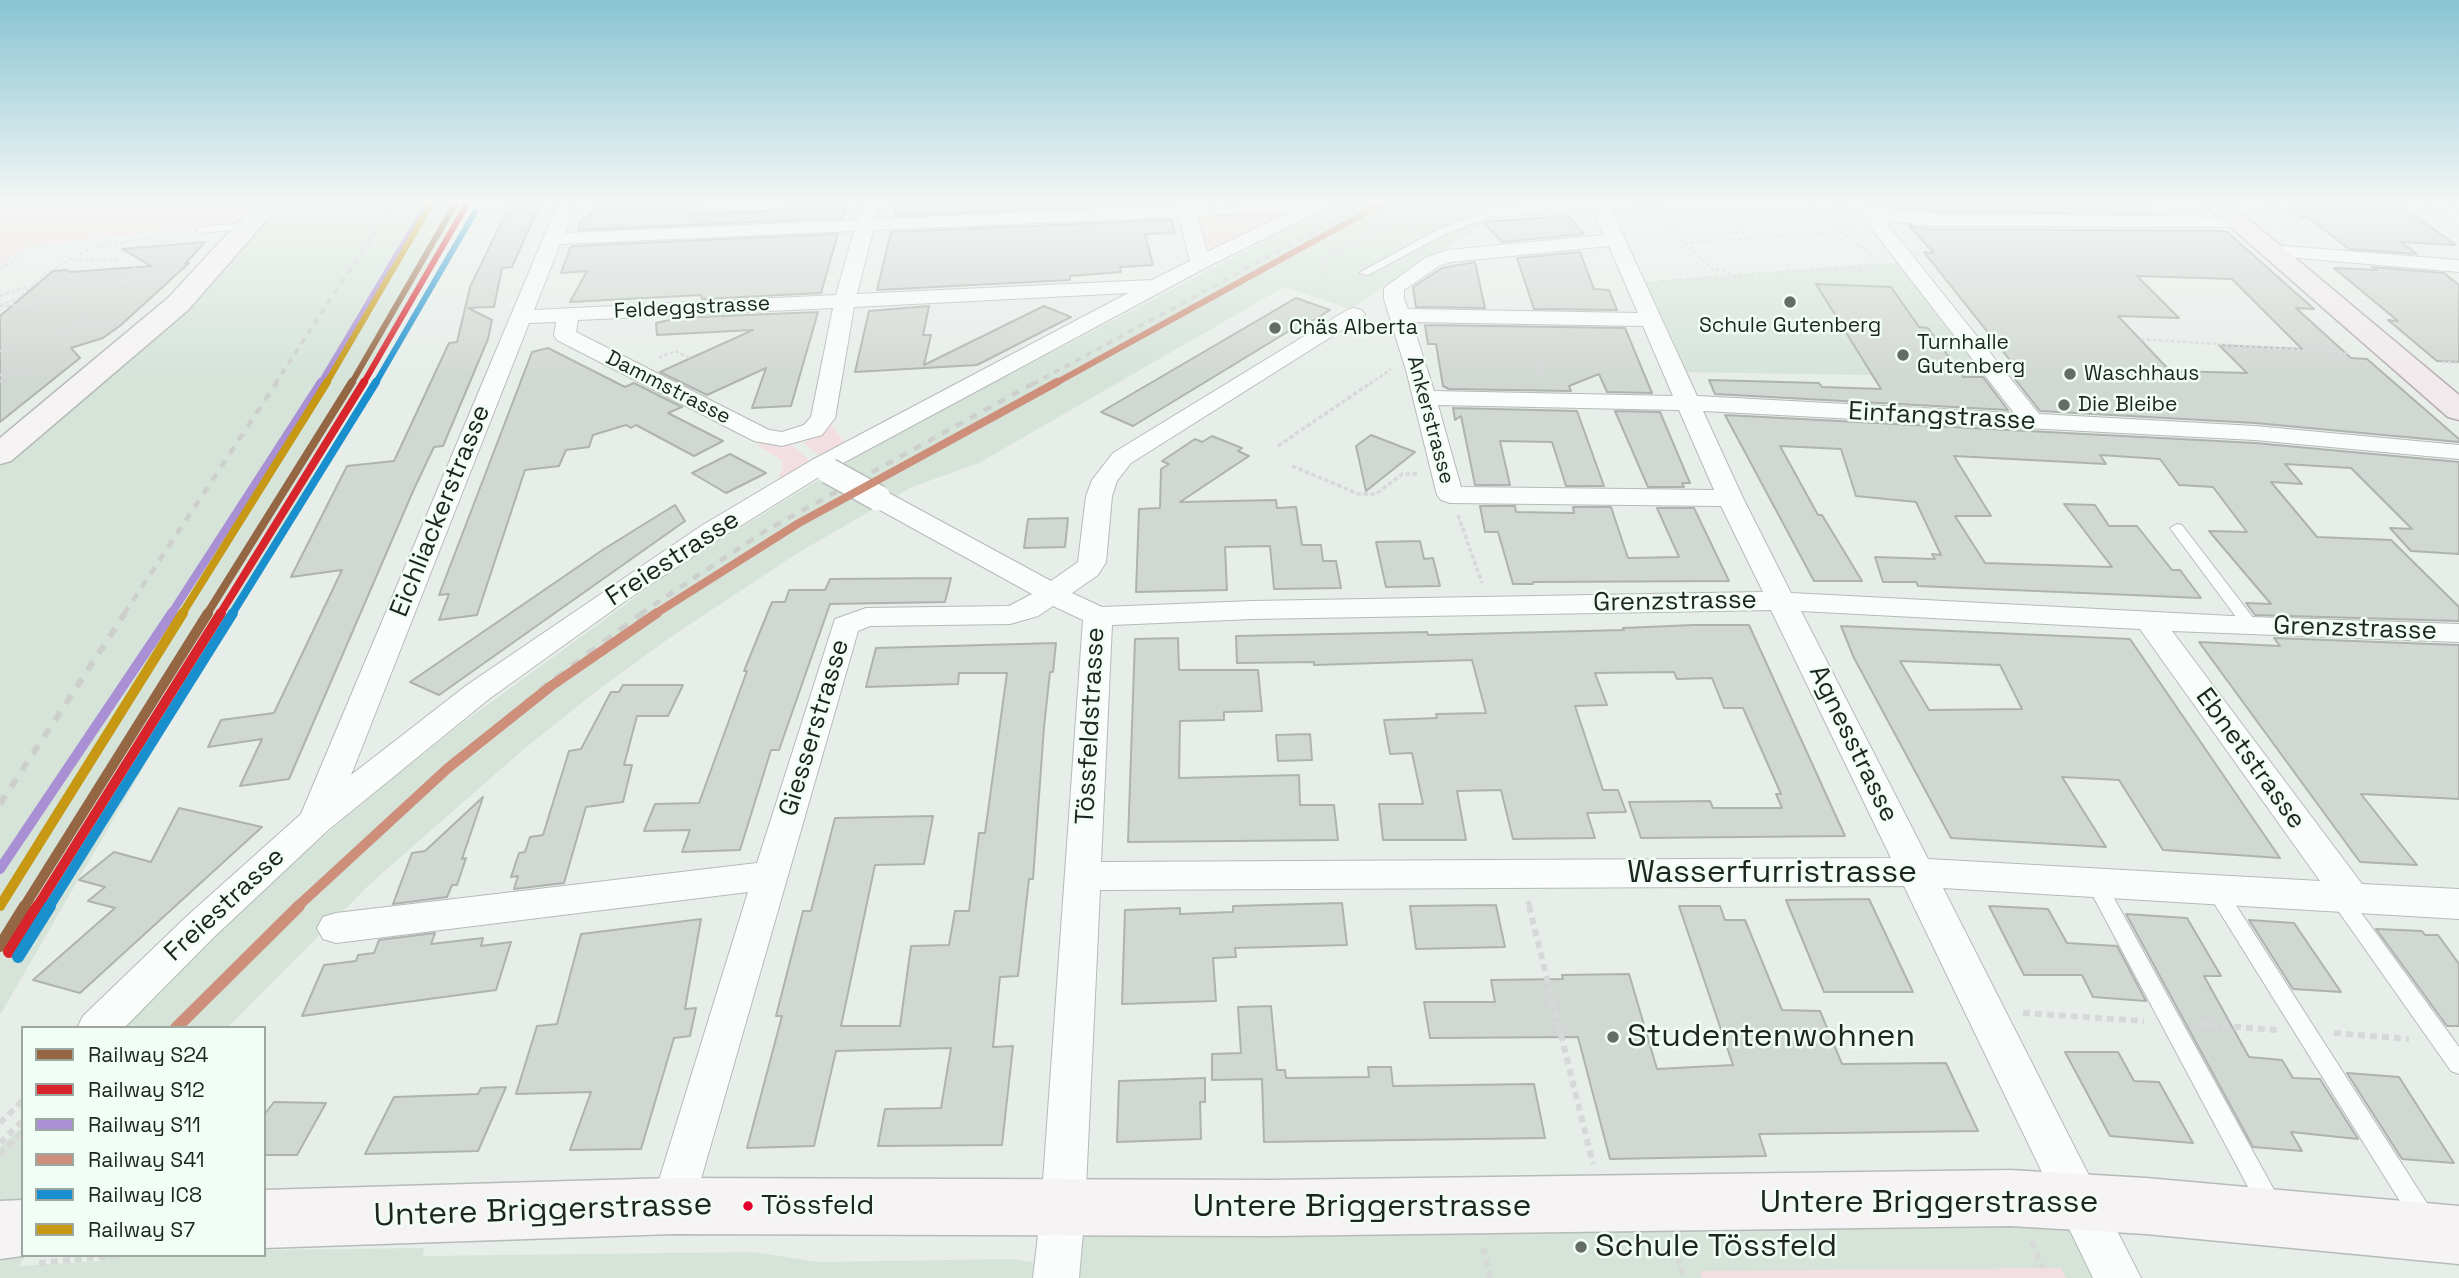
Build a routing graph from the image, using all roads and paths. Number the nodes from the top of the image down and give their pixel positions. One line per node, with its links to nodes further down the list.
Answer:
1 (67, 261): 25 (path)
2 (91, 261): 3 (path)
3 (111, 261)
4 (217, 261): 59 (main road)
5 (542, 261): 38 (street, Eichliackerstrasse)
6 (857, 261): 31 (street)
7 (1199, 261): 18 (street)
8 (1207, 261): 18 (street, Freiestrasse)
9 (1327, 261): 29 (path)
10 (1387, 261): 21 (lane)
11 (1437, 261): 37 (street)
12 (1623, 261): 26 (street, Agnesstrasse)
13 (1702, 261): 23 (path)
14 (1878, 261): 23 (path)
15 (1907, 261): 56 (street)
16 (2297, 261): 46 (main road)
17 (2424, 261): 19 (street)
18 (1200, 264): 27 (street, Freiestrasse)
19 (2459, 266)
20 (133, 267): 24 (path)
21 (1364, 273)
22 (158, 276): 24 (path)
23 (1732, 276): 26 (path)
24 (130, 278): 28 (path)
25 (33, 284): 30 (path); 33 (path)
26 (1633, 284): 39 (street, Agnesstrasse)
27 (1159, 286): 31 (street, Feldeggstrasse); 61 (street, Freiestrasse)
28 (113, 288)
29 (1326, 294)
30 (0, 296)
31 (845, 300): 35 (street, Feldeggstrasse); 35 (street, Dammstrasse)
32 (72, 302): 33 (path)
33 (0, 306)
34 (79, 313): 41 (path)
35 (568, 314): 38 (street, Feldeggstrasse)
36 (1354, 314): 65 (street)
37 (1401, 315): 39 (street, Ankerstrasse); 48 (street, Ankerstrasse)
38 (519, 317): 72 (street, Eichliackerstrasse)
39 (1650, 320): 54 (street, Agnesstrasse)
40 (118, 322): 41 (path)
41 (76, 325): 42 (path)
42 (56, 336)
43 (2141, 339): 46 (path)
44 (15, 350): 45 (path)
45 (0, 351)
46 (2394, 355): 55 (main road)
47 (16, 364): 51 (path)
48 (1417, 370): 53 (street, Ankerstrasse); 57 (path)
49 (0, 375): 51 (path)
50 (48, 376): 51 (path)
51 (5, 377): 52 (path)
52 (0, 382)
53 (1424, 398): 54 (street, Einfangstrasse); 62 (street, Ankerstrasse)
54 (1687, 403): 56 (street, Einfangstrasse); 63 (street, Agnesstrasse)
55 (2459, 411)
56 (2033, 422): 58 (street, Einfangstrasse)
57 (1278, 446)
58 (2459, 452)
59 (0, 454)
60 (1292, 466): 62 (path)
61 (825, 468): 65 (street, bridge); 72 (street, Freiestrasse)
62 (1447, 485): 63 (street, Ankerstrasse); 67 (path)
63 (1730, 498): 66 (street, Agnesstrasse)
64 (2177, 528): 70 (lane, Grenzstrasse)
65 (1053, 595): 68 (street, Tössfeldstrasse); 75 (street, Giesserstrasse)
66 (1783, 601): 67 (street, Grenzstrasse); 69 (street, Grenzstrasse); 74 (street, Agnesstrasse)
67 (1490, 605): 68 (street, Grenzstrasse)
68 (1098, 616): 76 (street, Tössfeldstrasse)
69 (2148, 620): 70 (street, Grenzstrasse); 79 (street, Ebnetstrasse)
70 (2251, 626): 71 (street, Grenzstrasse)
71 (2459, 633)
72 (315, 822): 84 (street, Freiestrasse)
73 (1521, 872): 74 (street, Wasserfurristrasse); 76 (street, Wasserfurristrasse); 95 (path)
74 (1917, 872): 77 (street, Wasserfurristrasse); 82 (street, Agnesstrasse)
75 (772, 875): 81 (street); 96 (street, Giesserstrasse)
76 (1083, 876): 97 (street, Tössfeldstrasse)
77 (2096, 883): 78 (street, Wasserfurristrasse); 83 (lane)
78 (2216, 890): 79 (street, Wasserfurristrasse); 85 (lane)
79 (2345, 897): 80 (street, Wasserfurristrasse); 86 (lane)
80 (2459, 904)
81 (336, 928)
82 (1985, 1010): 83 (path); 94 (street, Agnesstrasse)
83 (2171, 1023): 85 (path); 99 (lane)
84 (99, 1026)
85 (2305, 1031): 86 (path); 100 (lane)
86 (2442, 1041): 87 (lane)
87 (2459, 1064)
88 (21, 1102): 90 (path)
89 (21, 1122): 92 (path)
90 (0, 1123)
91 (21, 1133): 93 (path)
92 (0, 1143)
93 (0, 1155)
94 (2079, 1201): 95 (main road, Untere Briggerstrasse); 99 (main road, Untere Briggerstrasse); 108 (street, Agnesstrasse)
95 (1604, 1205): 97 (main road, Untere Briggerstrasse)
96 (673, 1206): 97 (main road, Untere Briggerstrasse); 98 (main road, Untere Briggerstrasse)
97 (1063, 1209): 105 (street, Tössfeldstrasse)
98 (266, 1219)
99 (2278, 1220): 100 (main road, Untere Briggerstrasse)
100 (2446, 1234)
101 (2031, 1241): 104 (path)
102 (1674, 1245): 107 (path)
103 (1483, 1248): 106 (path)
104 (2043, 1268)
105 (1056, 1278)
106 (1490, 1278)
107 (1684, 1278)
108 (2118, 1278)

